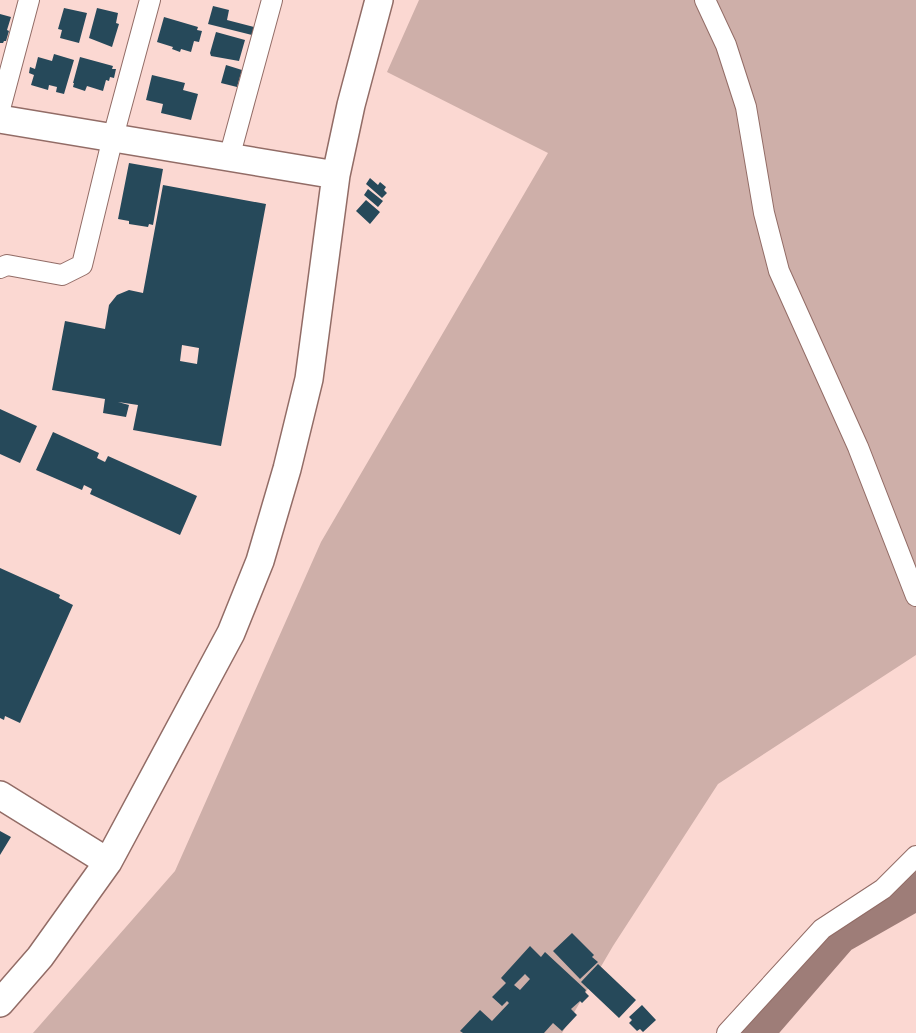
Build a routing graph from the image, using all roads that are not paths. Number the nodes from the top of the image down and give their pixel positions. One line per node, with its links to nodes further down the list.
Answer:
1 (29, 0): 6 (street)
2 (150, 0): 8 (street)
3 (272, 0): 9 (street)
4 (380, 0): 10 (street)
5 (705, 0): 12 (street)
6 (0, 109)
7 (0, 119): 8 (street)
8 (113, 137): 9 (street); 11 (street)
9 (229, 158): 10 (street)
10 (336, 175): 15 (street)
11 (0, 268)
12 (916, 596)
13 (0, 795): 15 (street)
14 (916, 856): 17 (street)
15 (108, 862): 16 (street)
16 (0, 1003)
17 (727, 1033)

